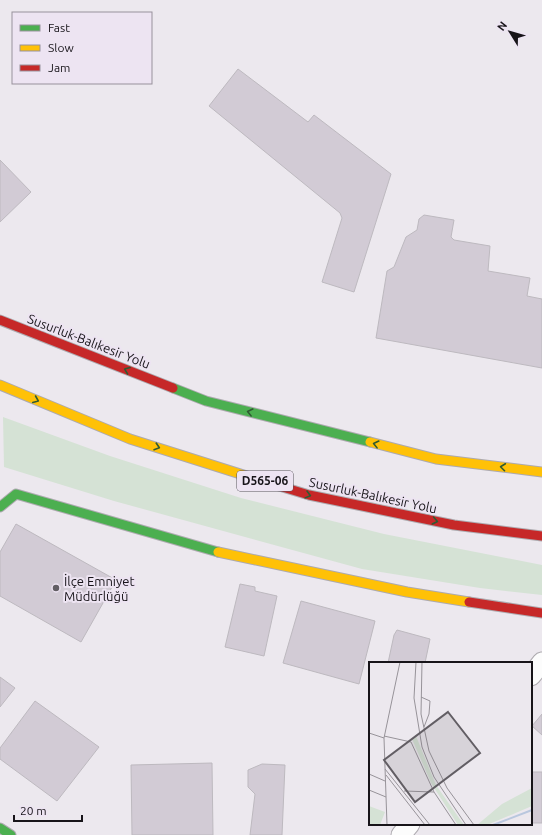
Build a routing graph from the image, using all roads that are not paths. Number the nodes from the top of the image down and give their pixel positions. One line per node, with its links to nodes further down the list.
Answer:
1 (0, 320): 3 (main road, Susurluk-Balıkesir Yolu, one-way to 1)
2 (0, 385): 5 (main road, Susurluk-Balıkesir Yolu / D565-06, one-way to 5)
3 (542, 472)
4 (0, 507): 6 (main road)
5 (542, 536)
6 (542, 613)
7 (542, 662): 8 (street)
8 (532, 675)
9 (409, 825): 12 (street)
10 (0, 828): 11 (main road)
11 (11, 835)
12 (401, 835)

